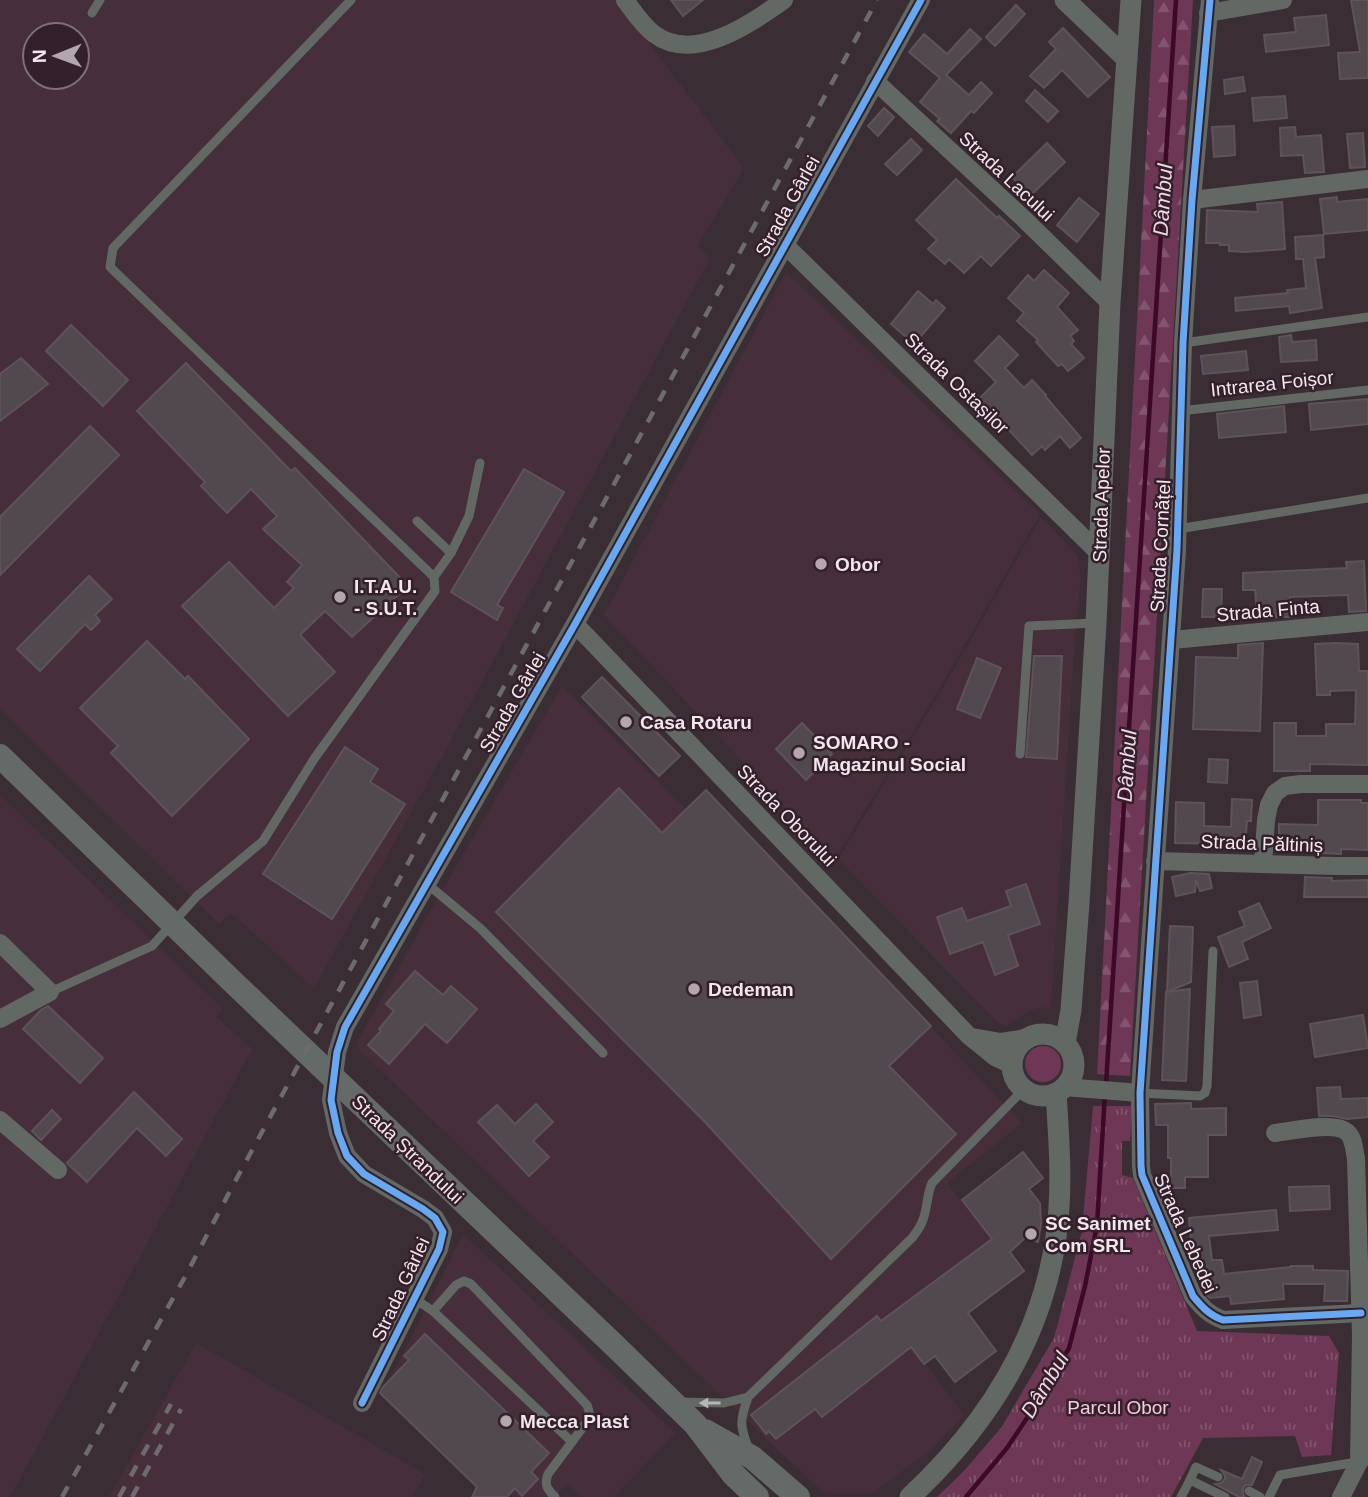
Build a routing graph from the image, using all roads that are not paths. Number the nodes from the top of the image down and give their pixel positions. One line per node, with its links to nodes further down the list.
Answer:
1 (100, 0): 10 (lane)
2 (351, 0): 27 (lane)
3 (625, 0): 4 (street)
4 (784, 0)
5 (921, 0): 12 (street, Strada Gârlei)
6 (1065, 0): 11 (street)
7 (1131, 0): 11 (street, Strada Apelor)
8 (1283, 0): 9 (street)
9 (1209, 6): 14 (street, Strada Cornățel)
10 (92, 13)
11 (1127, 59): 16 (street, Strada Apelor)
12 (875, 81): 15 (street, Strada Gârlei); 16 (street, Strada Lacului)
13 (1368, 179): 14 (street)
14 (1192, 200): 18 (street, Strada Cornățel)
15 (784, 244): 26 (street, Strada Ostașilor); 30 (street, Strada Gârlei)
16 (1110, 303): 26 (street, Strada Apelor)
17 (1368, 317): 18 (lane)
18 (1182, 342): 20 (street, Strada Cornățel)
19 (1368, 390): 20 (lane, Intrarea Foișor)
20 (1180, 411): 24 (street, Strada Cornățel)
21 (480, 463): 25 (lane)
22 (1368, 498): 24 (lane)
23 (417, 521): 25 (lane)
24 (1178, 529): 31 (street, Strada Cornățel)
25 (451, 553): 27 (lane)
26 (1099, 553): 29 (street, Strada Apelor)
27 (434, 577): 41 (lane)
28 (1368, 622): 31 (street, Strada Finta)
29 (1096, 623): 32 (lane); 44 (street, Strada Apelor)
30 (575, 624): 38 (street, Strada Gârlei); 43 (street, Strada Oborului)
31 (1171, 640): 35 (street, Strada Cornățel)
32 (1020, 754)
33 (0, 756): 56 (main road, Strada Ștrandului)
34 (1368, 784): 36 (street)
35 (1155, 861): 36 (street, Strada Păltiniș); 48 (street, Strada Cornățel)
36 (1263, 864): 37 (street, Strada Păltiniș)
37 (1368, 866)
38 (426, 883): 45 (lane); 52 (street, Strada Gârlei)
39 (0, 943): 41 (street)
40 (1213, 951): 48 (lane)
41 (50, 992): 42 (street)
42 (0, 1019)
43 (969, 1036): 44 (street); 46 (street, Strada Oborului)
44 (1046, 1038): 46 (street); 47 (street)
45 (603, 1053)
46 (1012, 1065): 47 (street)
47 (1045, 1091): 48 (street); 55 (lane); 68 (street)
48 (1136, 1093): 54 (street, Strada Lebedei)
49 (0, 1120): 51 (street)
50 (1275, 1133): 54 (street)
51 (58, 1170)
52 (415, 1299): 53 (lane); 57 (street, Strada Gârlei)
53 (433, 1311): 59 (lane); 59 (lane)
54 (1361, 1313): 60 (street)
55 (748, 1396): 56 (lane, one-way to 56); 61 (lane)
56 (671, 1401): 58 (main road, Strada Ștrandului)
57 (362, 1403)
58 (695, 1424): 61 (main road, Strada Ștrandului); 66 (main road, Strada Ștrandului)
59 (572, 1442): 65 (lane)
60 (1364, 1457): 72 (lane); 73 (street)
61 (753, 1458): 67 (main road, Strada Ștrandului)
62 (1218, 1477): 63 (lane)
63 (1190, 1480): 69 (lane); 70 (lane)
64 (1249, 1491): 71 (lane)
65 (555, 1497)
66 (757, 1497)
67 (798, 1497)
68 (910, 1497)
69 (1181, 1497)
70 (1225, 1497)
71 (1260, 1497)
72 (1269, 1497)
73 (1342, 1497)

